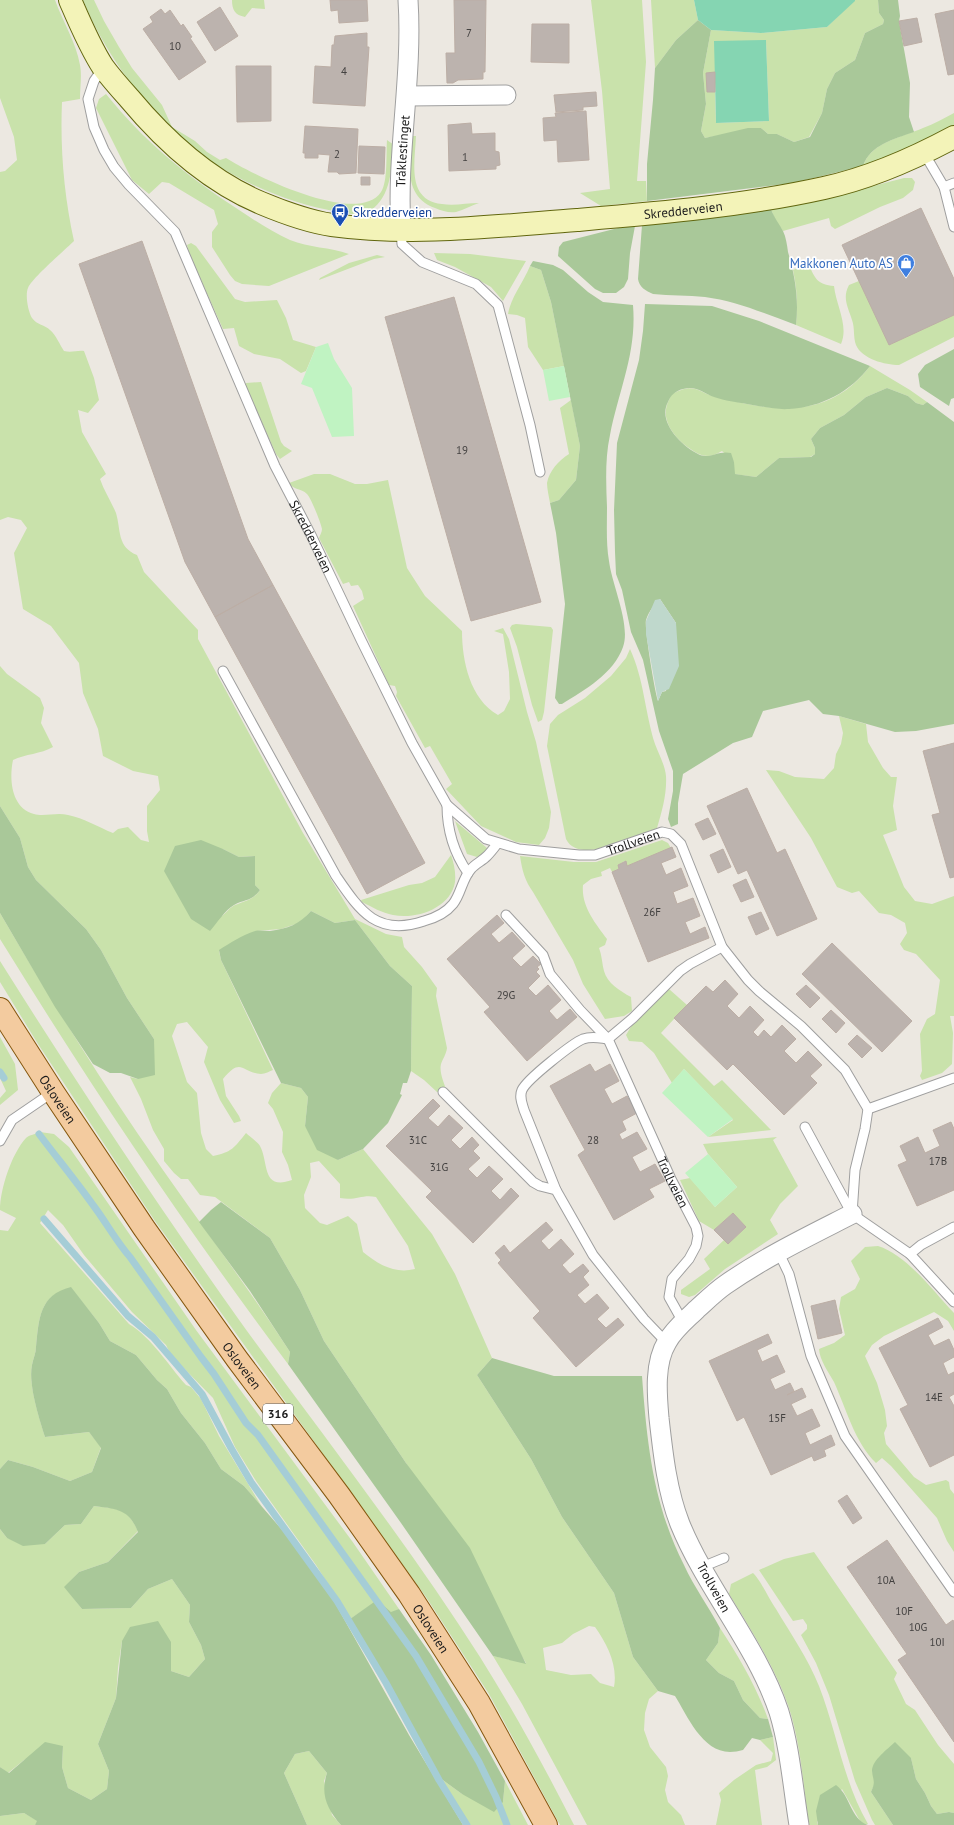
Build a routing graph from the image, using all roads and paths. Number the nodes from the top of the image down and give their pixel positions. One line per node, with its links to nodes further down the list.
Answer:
1 (70, 0): 3 (street, Skredderveien)
2 (408, 0): 5 (street, Tråklestinget)
3 (104, 68): 11 (street, Skredderveien); 14 (lane, Skredderveien)
4 (506, 95): 5 (street, Tråklestinget)
5 (407, 96): 11 (street, Tråklestinget)
6 (954, 137): 7 (street, Skredderveien)
7 (924, 154): 9 (lane); 11 (street, Skredderveien)
8 (954, 183): 9 (lane)
9 (944, 187): 10 (lane)
10 (954, 227)
11 (401, 230): 12 (lane)
12 (540, 472)
13 (223, 671): 16 (lane)
14 (447, 806): 15 (lane, Skredderveien); 16 (lane)
15 (497, 844): 16 (lane); 18 (lane, Trollveien)
16 (468, 873)
17 (506, 915): 20 (lane, Trollveien)
18 (722, 946): 20 (lane); 24 (lane, Trollveien)
19 (0, 1009): 22 (main road, Osloveien / 316)
20 (608, 1039): 27 (lane); 33 (lane, Trollveien)
21 (954, 1078): 24 (lane)
22 (53, 1092): 26 (lane); 38 (main road, Osloveien / 316)
23 (443, 1092): 27 (lane)
24 (868, 1109): 28 (lane)
25 (805, 1127): 28 (lane)
26 (1, 1136)
27 (556, 1190): 34 (lane)
28 (852, 1214): 30 (street, Trollveien); 31 (lane)
29 (954, 1227): 31 (lane)
30 (778, 1251): 33 (street, Trollveien); 37 (lane)
31 (910, 1254): 32 (lane)
32 (954, 1302)
33 (683, 1322): 34 (street, Trollveien)
34 (666, 1342): 36 (street, Trollveien)
35 (724, 1558): 36 (lane)
36 (702, 1567): 39 (street, Trollveien)
37 (954, 1592)
38 (546, 1825)
39 (799, 1825)

